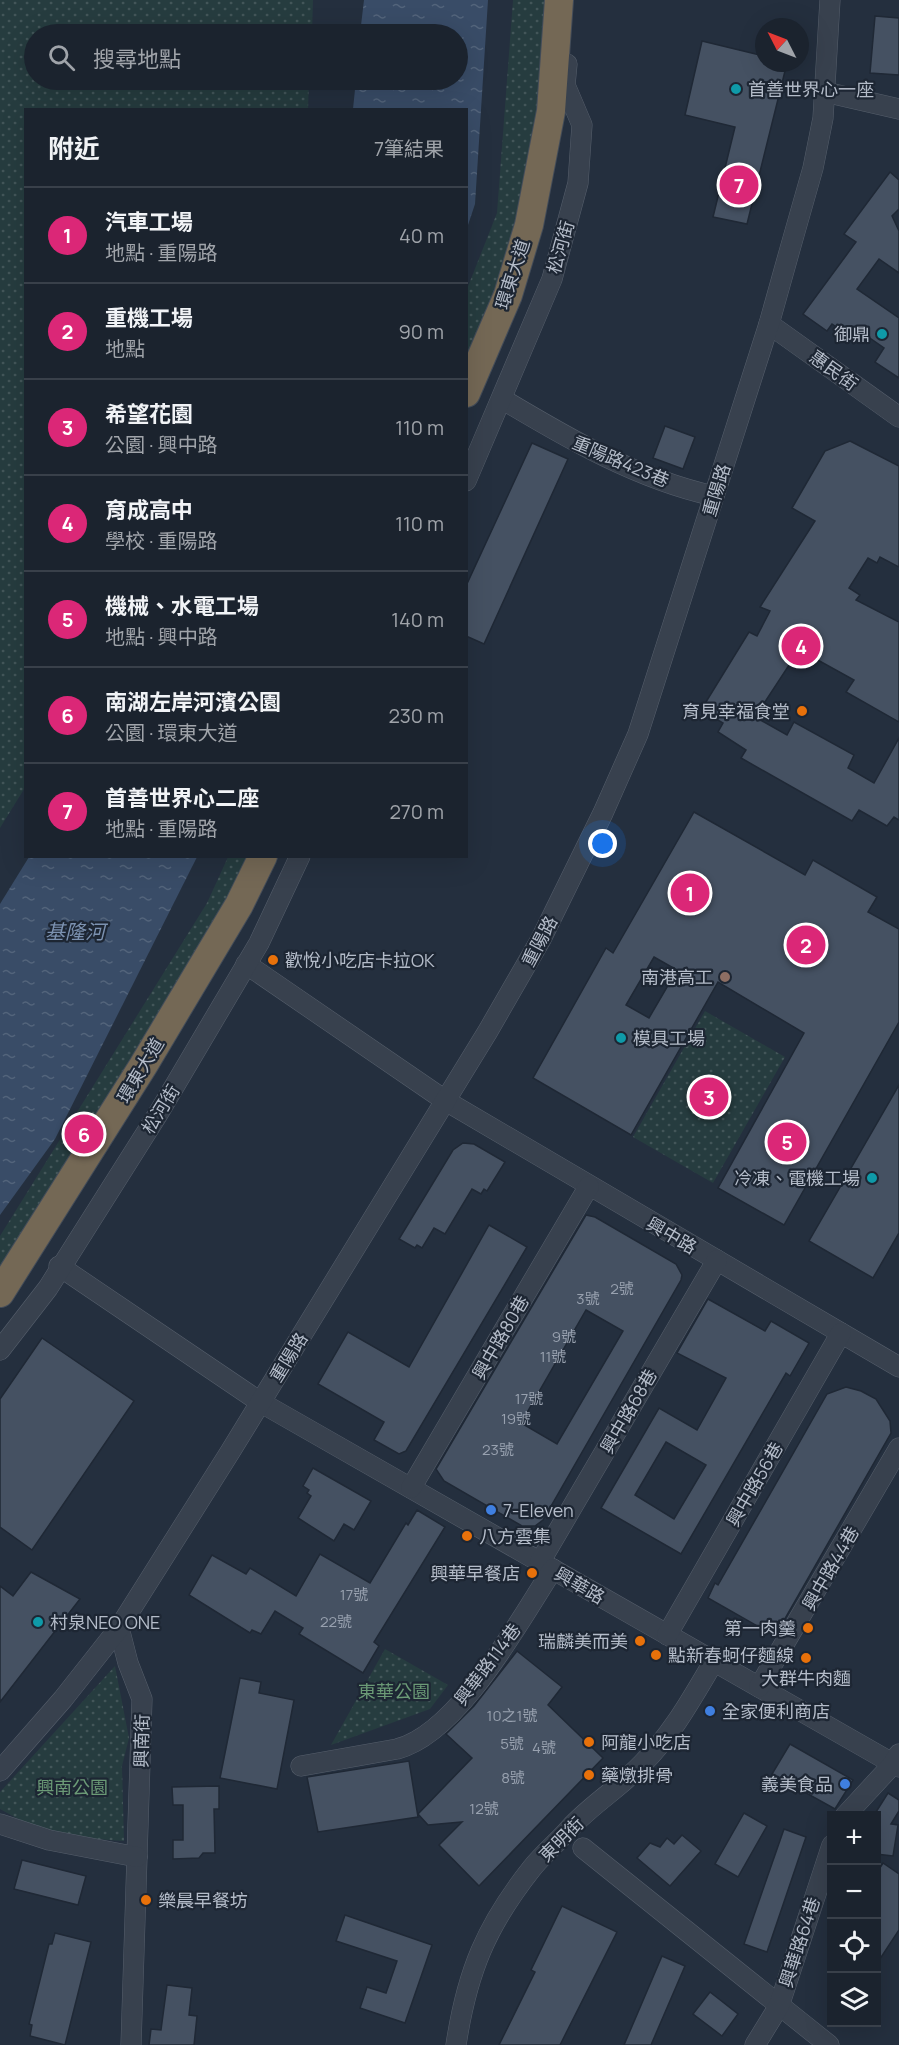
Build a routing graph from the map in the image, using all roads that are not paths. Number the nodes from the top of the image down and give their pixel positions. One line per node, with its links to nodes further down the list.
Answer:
1 (558, 0): 7 (highway, 環東大道); 8 (highway, 環東大道)
2 (572, 0): 9 (street, 松河街)
3 (830, 0): 4 (street, 重陽路)
4 (825, 92): 5 (street); 6 (street, 重陽路)
5 (899, 109)
6 (769, 324): 10 (street, 惠民街); 12 (street, 重陽路)
7 (468, 381)
8 (468, 388)
9 (502, 399): 11 (street, 松河街); 12 (street, 重陽路423巷)
10 (899, 417)
11 (468, 476)
12 (714, 496): 16 (street, 重陽路)
13 (261, 858): 20 (highway, 環東大道)
14 (299, 858): 15 (street, 松河街)
15 (246, 964): 16 (street, 興中路); 19 (street, 松河街)
16 (446, 1101): 17 (street, 興中路); 24 (street, 重陽路)
17 (589, 1186): 18 (street, 興中路); 26 (street, 興中路80巷)
18 (717, 1260): 21 (street, 興中路); 27 (street, 興中路68巷)
19 (59, 1266): 22 (street, 松河街); 24 (street, 興華路)
20 (0, 1293)
21 (841, 1333): 23 (street, 興中路); 29 (street, 興中路56巷)
22 (0, 1350)
23 (899, 1367)
24 (260, 1402): 26 (street, 興華路); 28 (street, 重陽路)
25 (899, 1448): 31 (street, 興中路44巷)
26 (411, 1488): 27 (street, 興華路)
27 (547, 1566): 29 (street, 興華路); 33 (street, 興華路114巷)
28 (119, 1628): 34 (street, 重陽路); 38 (street, 興南街)
29 (667, 1635): 30 (street, 興華路)
30 (714, 1662): 31 (street, 興華路); 42 (street, 東明街)
31 (759, 1687): 32 (street, 興華路)
32 (897, 1761): 35 (street)
33 (301, 1766)
34 (0, 1771)
35 (849, 1811)
36 (0, 1824): 38 (street)
37 (583, 1848): 40 (street)
38 (136, 1857): 41 (street, 興南街)
39 (827, 1857): 40 (street, 興華路64巷)
40 (779, 2006): 43 (street, 興華路64巷); 44 (street)
41 (131, 2045)
42 (456, 2045)
43 (755, 2045)
44 (829, 2045)

